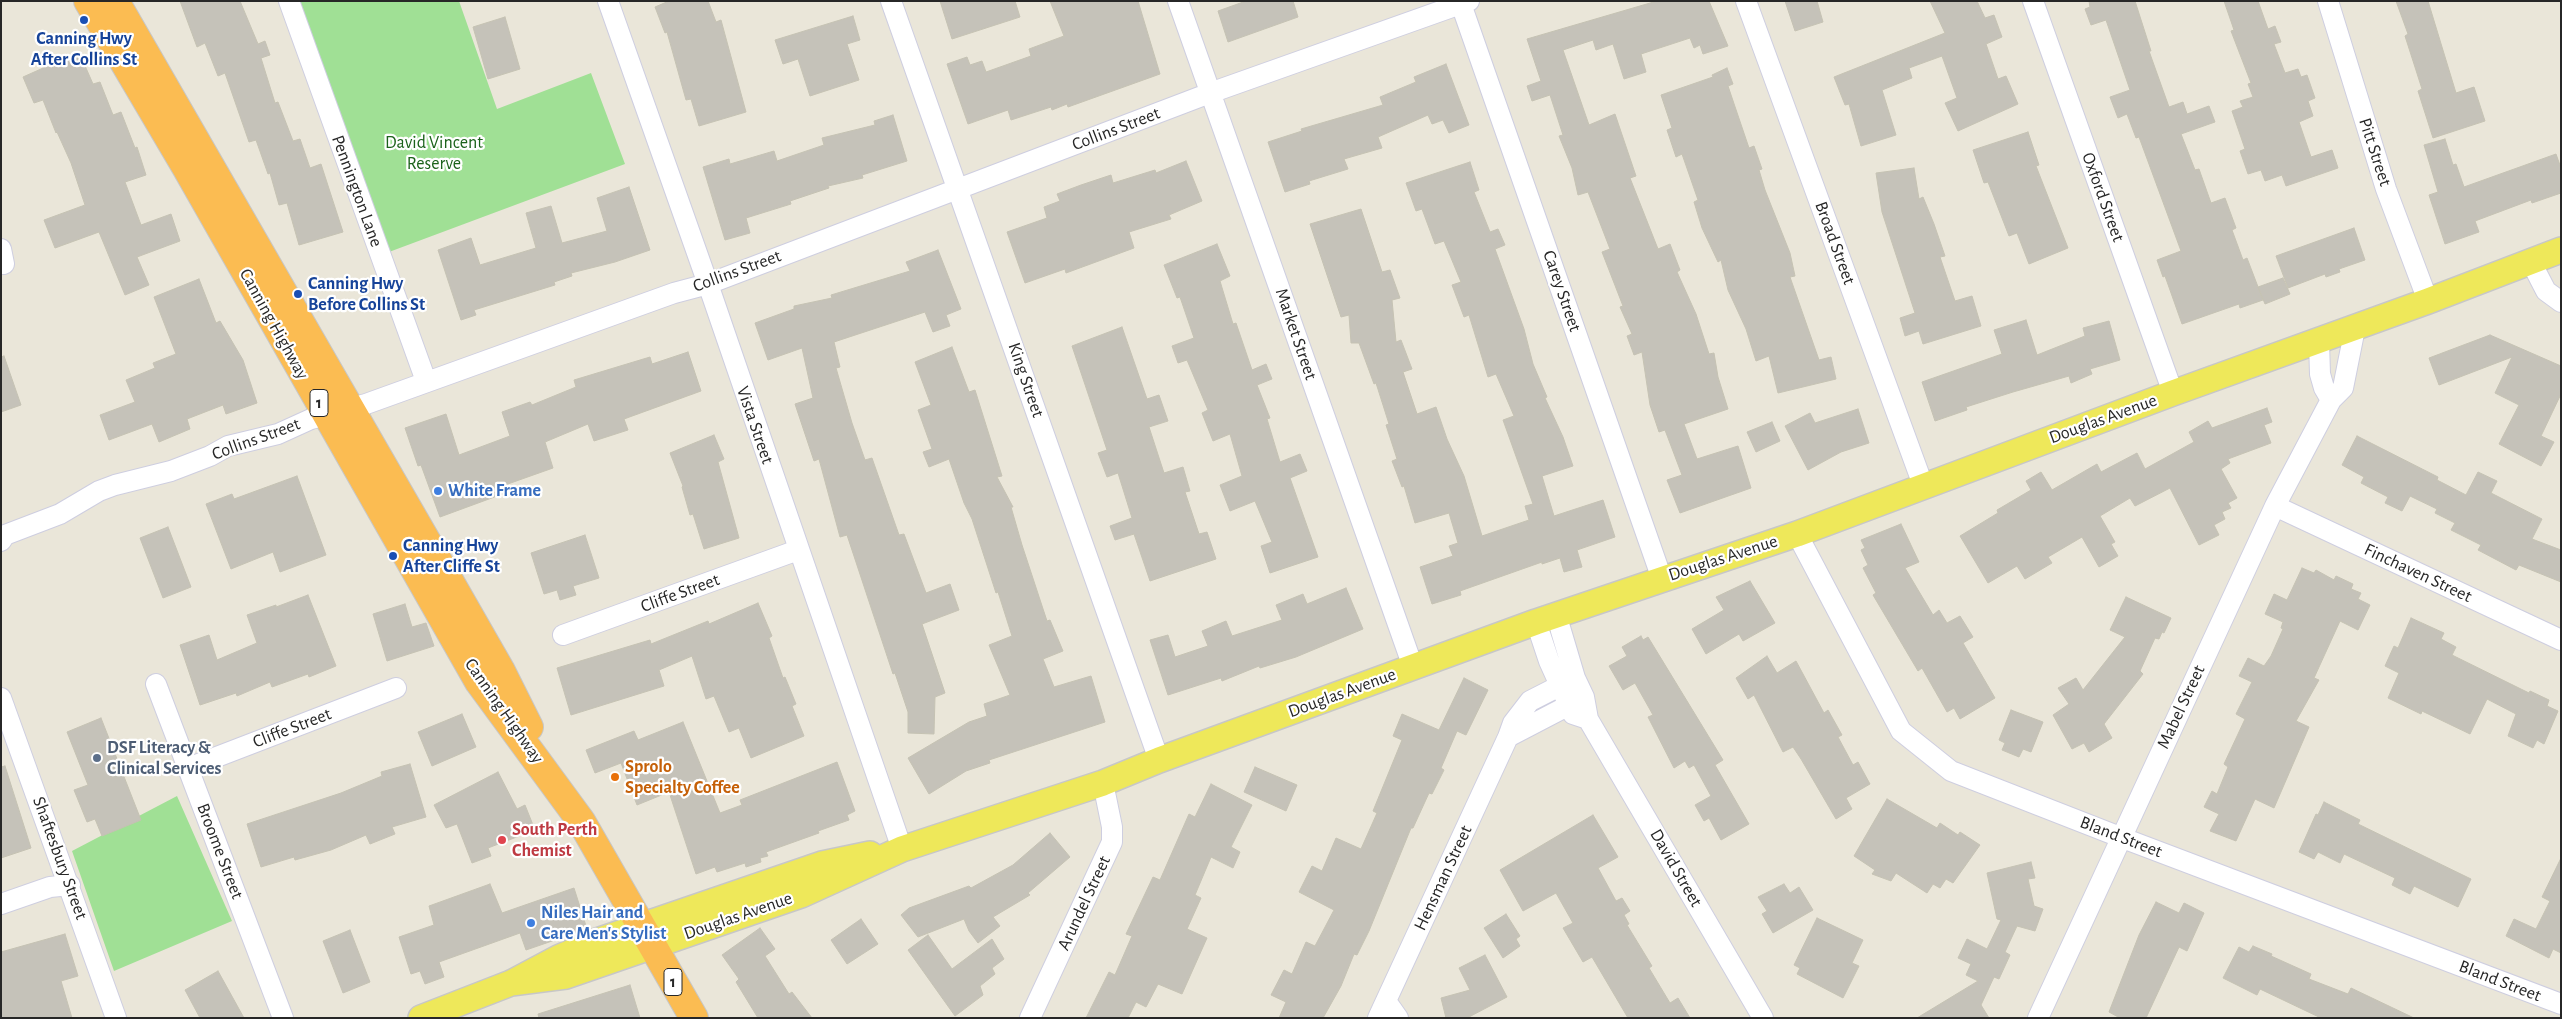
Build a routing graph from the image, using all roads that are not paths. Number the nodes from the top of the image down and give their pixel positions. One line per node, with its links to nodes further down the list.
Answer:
1 (88, 1): 22 (highway, Canning Highway / 1)
2 (114, 1): 22 (highway, Canning Highway / 1)
3 (289, 1): 19 (street, Pennington Lane)
4 (608, 1): 14 (street, Vista Street)
5 (891, 1): 12 (street, King Street)
6 (1178, 1): 11 (street, Market Street)
7 (1746, 1): 23 (street, Broad Street)
8 (2034, 1): 20 (street, Oxford Street)
9 (2328, 1): 15 (street, Pitt Street)
10 (1465, 2): 11 (street, Collins Street); 28 (street, Carey Street)
11 (1210, 93): 12 (street, Collins Street); 32 (street, Market Street)
12 (959, 188): 14 (street, Collins Street); 39 (street, King Street)
13 (2548, 256): 15 (main road, Douglas Avenue); 16 (street)
14 (708, 284): 19 (street, Collins Street); 27 (street, Vista Street)
15 (2428, 301): 17 (main road, Douglas Avenue)
16 (2561, 302)
17 (2355, 328): 18 (main road, Douglas Avenue); 21 (street, Mabel Street)
18 (2319, 341): 20 (main road, Douglas Avenue); 21 (street)
19 (426, 381): 22 (street, Collins Street)
20 (2172, 393): 23 (main road, Douglas Avenue)
21 (2331, 400): 24 (street, Mabel Street)
22 (337, 411): 26 (street, Collins Street); 46 (highway, Canning Highway / 1)
23 (1923, 485): 25 (main road, Douglas Avenue)
24 (2274, 506): 31 (street, Finchaven Street); 42 (street, Mabel Street)
25 (1797, 534): 28 (main road, Douglas Avenue); 42 (street, Bland Street)
26 (3, 537)
27 (798, 550): 30 (street, Cliffe Street); 43 (street, Vista Street)
28 (1662, 579): 29 (main road, Douglas Avenue)
29 (1546, 618): 32 (main road, Douglas Avenue); 33 (street, David Street)
30 (562, 635)
31 (2561, 640)
32 (1413, 667): 39 (main road, Douglas Avenue)
33 (1567, 681): 37 (street, David Street); 38 (street, Hensman Street)
34 (156, 684): 40 (street, Broome Street)
35 (396, 688): 40 (street, Cliffe Street)
36 (1, 698): 44 (street, Shaftesbury Street)
37 (1577, 702): 38 (street); 55 (street, David Street)
38 (1508, 737): 48 (street, Hensman Street)
39 (1159, 760): 41 (main road, Douglas Avenue)
40 (188, 768): 50 (street, Broome Street)
41 (1103, 783): 43 (main road, Douglas Avenue); 53 (street, Arundel Street)
42 (2120, 837): 47 (street, Bland Street); 56 (street, Mabel Street)
43 (902, 849): 46 (main road, Douglas Avenue)
44 (70, 884): 45 (street); 49 (street, Shaftesbury Street)
45 (1, 904)
46 (648, 936): 51 (main road, Douglas Avenue); 52 (highway, Canning Highway / 1)
47 (2561, 1004)
48 (1382, 1009): 54 (street)
49 (116, 1018)
50 (283, 1018)
51 (421, 1018)
52 (694, 1018)
53 (1030, 1018)
54 (1398, 1018)
55 (1763, 1018)
56 (2038, 1018)

